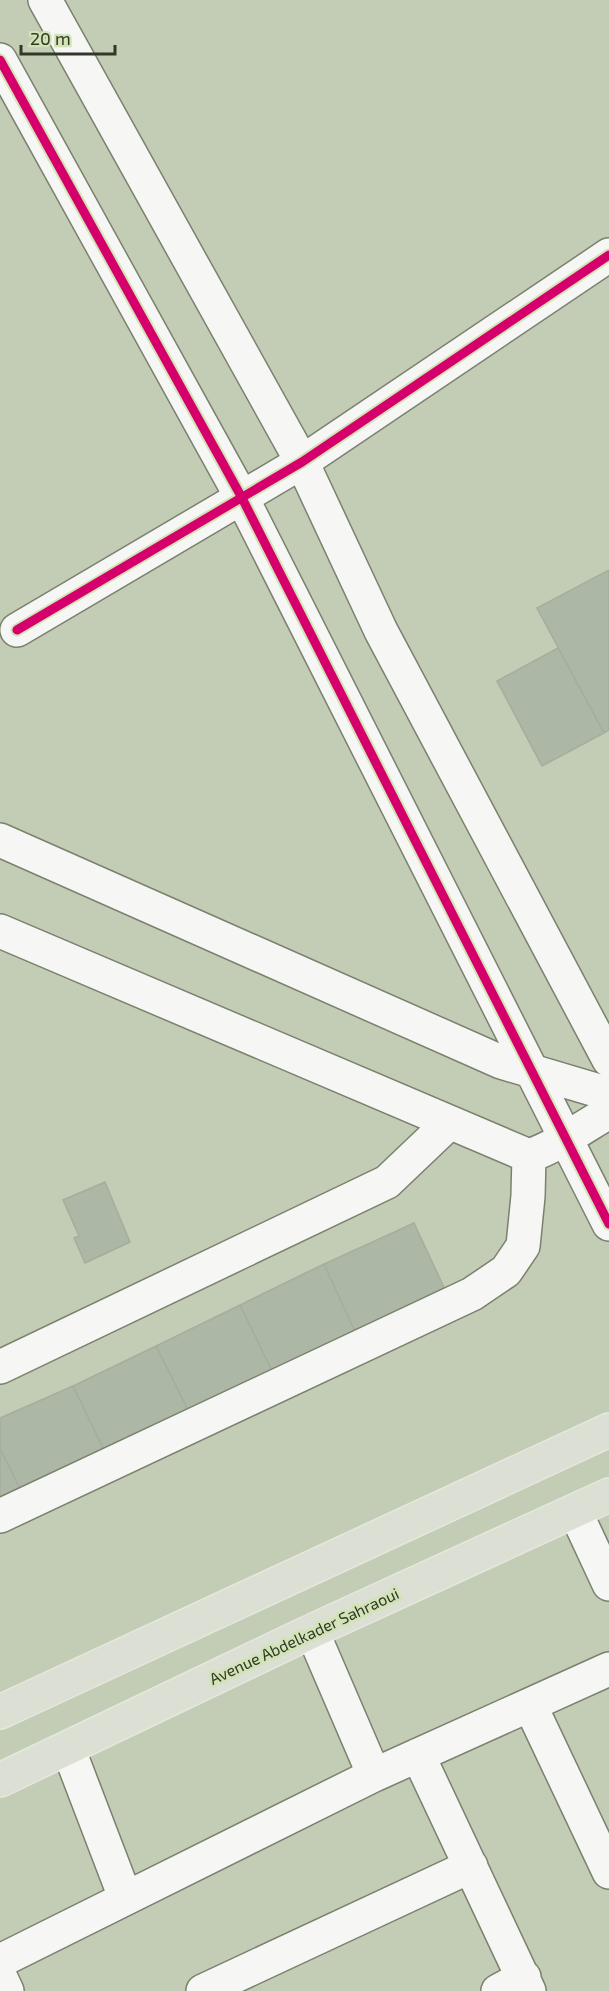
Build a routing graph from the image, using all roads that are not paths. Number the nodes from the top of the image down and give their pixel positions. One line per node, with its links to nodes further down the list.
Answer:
1 (45, 0): 4 (street)
2 (0, 60): 5 (street)
3 (609, 255): 4 (street)
4 (302, 462): 5 (street); 9 (street)
5 (242, 498): 6 (street); 10 (street)
6 (17, 630)
7 (0, 840): 10 (street)
8 (0, 931): 13 (street)
9 (609, 1060)
10 (534, 1073): 11 (street); 14 (street)
11 (609, 1094)
12 (609, 1113): 14 (street)
13 (449, 1123): 15 (street); 17 (street)
14 (565, 1138): 15 (street); 16 (street)
15 (529, 1156): 21 (street)
16 (609, 1224)
17 (0, 1367)
18 (609, 1430): 26 (main road)
19 (609, 1495): 20 (main road, Avenue Abdelkader Sahraoui)
20 (575, 1511): 22 (street); 23 (main road, Avenue Abdelkader Sahraoui)
21 (0, 1516)
22 (609, 1584)
23 (312, 1631): 27 (main road, Avenue Abdelkader Sahraoui); 29 (street)
24 (609, 1669): 25 (street)
25 (530, 1705): 28 (street); 32 (street)
26 (0, 1712)
27 (68, 1748): 30 (main road, Avenue Abdelkader Sahraoui); 33 (street)
28 (418, 1755): 29 (street); 31 (street)
29 (374, 1775): 33 (street)
30 (0, 1780)
31 (471, 1866): 36 (street); 37 (street)
32 (609, 1872)
33 (125, 1897): 34 (street)
34 (0, 1961)
35 (0, 1976): 38 (street)
36 (250, 1981): 39 (street)
37 (517, 1986)
38 (7, 1991)
39 (203, 1991)

